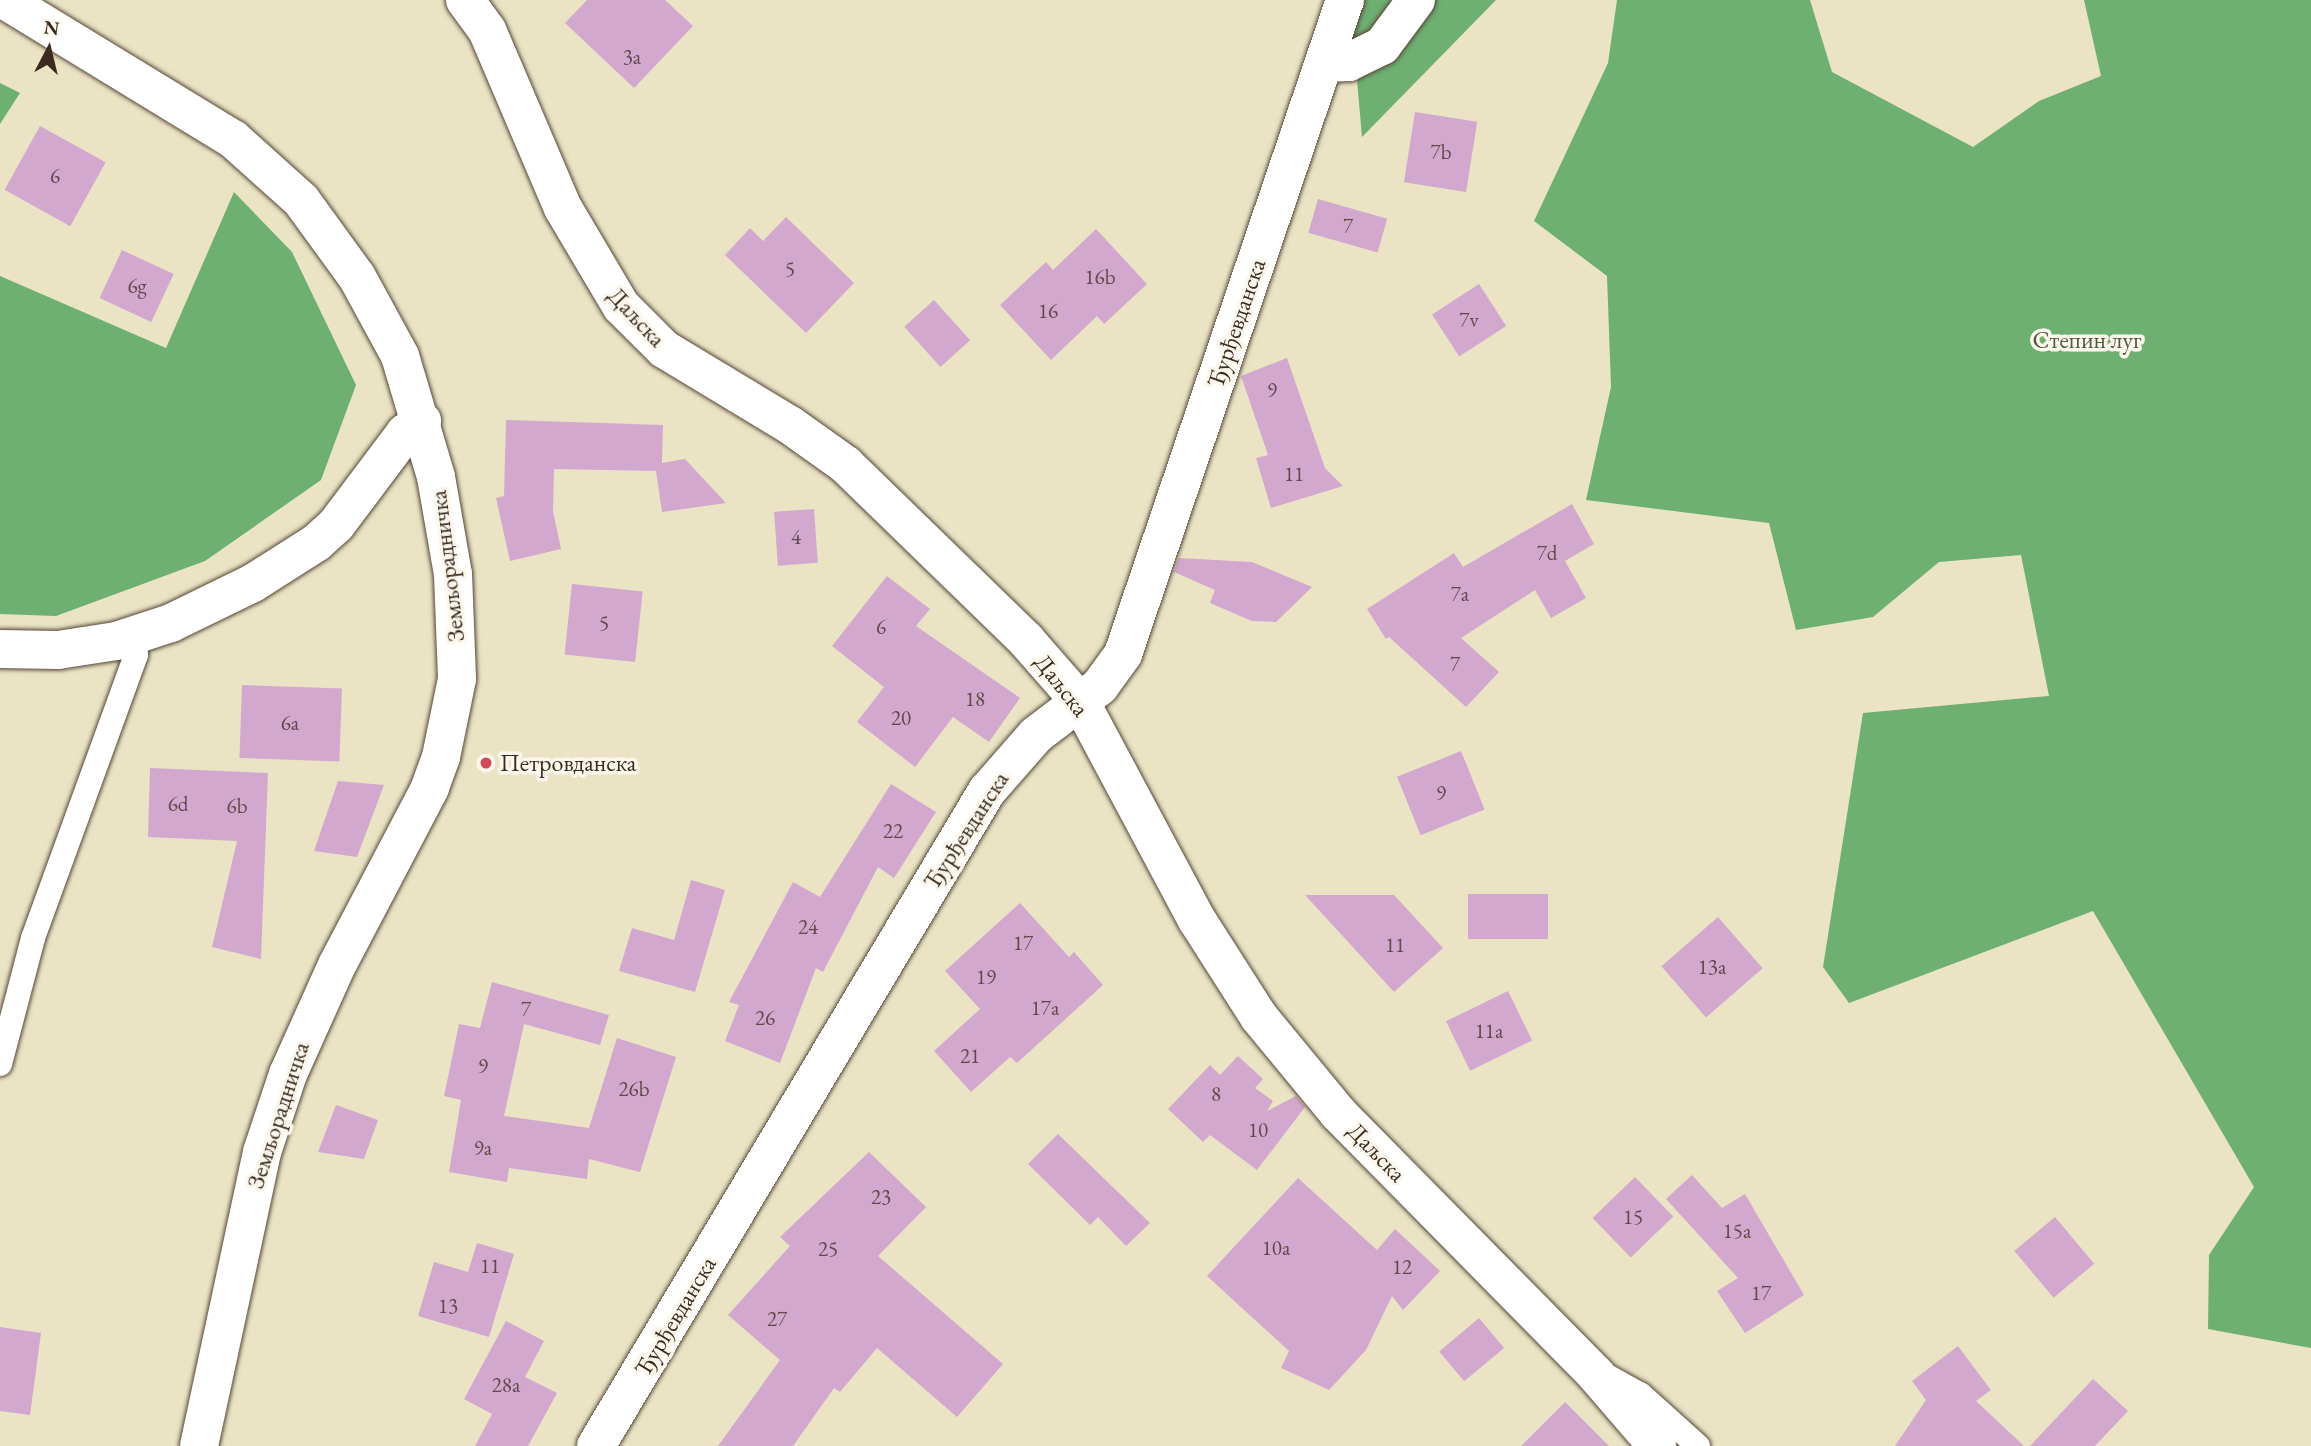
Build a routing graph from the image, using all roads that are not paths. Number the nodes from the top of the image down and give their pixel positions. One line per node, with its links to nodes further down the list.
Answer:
1 (5, 0): 6 (street, Земљорадничка)
2 (465, 0): 9 (street, Даљска)
3 (1345, 0): 5 (street, Ђурђевданска)
4 (1416, 0): 5 (street)
5 (1324, 63): 9 (street, Ђурђевданска)
6 (422, 421): 7 (street); 12 (street, Земљорадничка)
7 (135, 635): 8 (street); 10 (lane)
8 (0, 649)
9 (1081, 703): 11 (street, Даљска); 13 (street, Ђурђевданска)
10 (0, 1065)
11 (1596, 1375): 14 (street, Даљска); 15 (lane)
12 (199, 1446)
13 (596, 1446)
14 (1657, 1446)
15 (1698, 1446)

